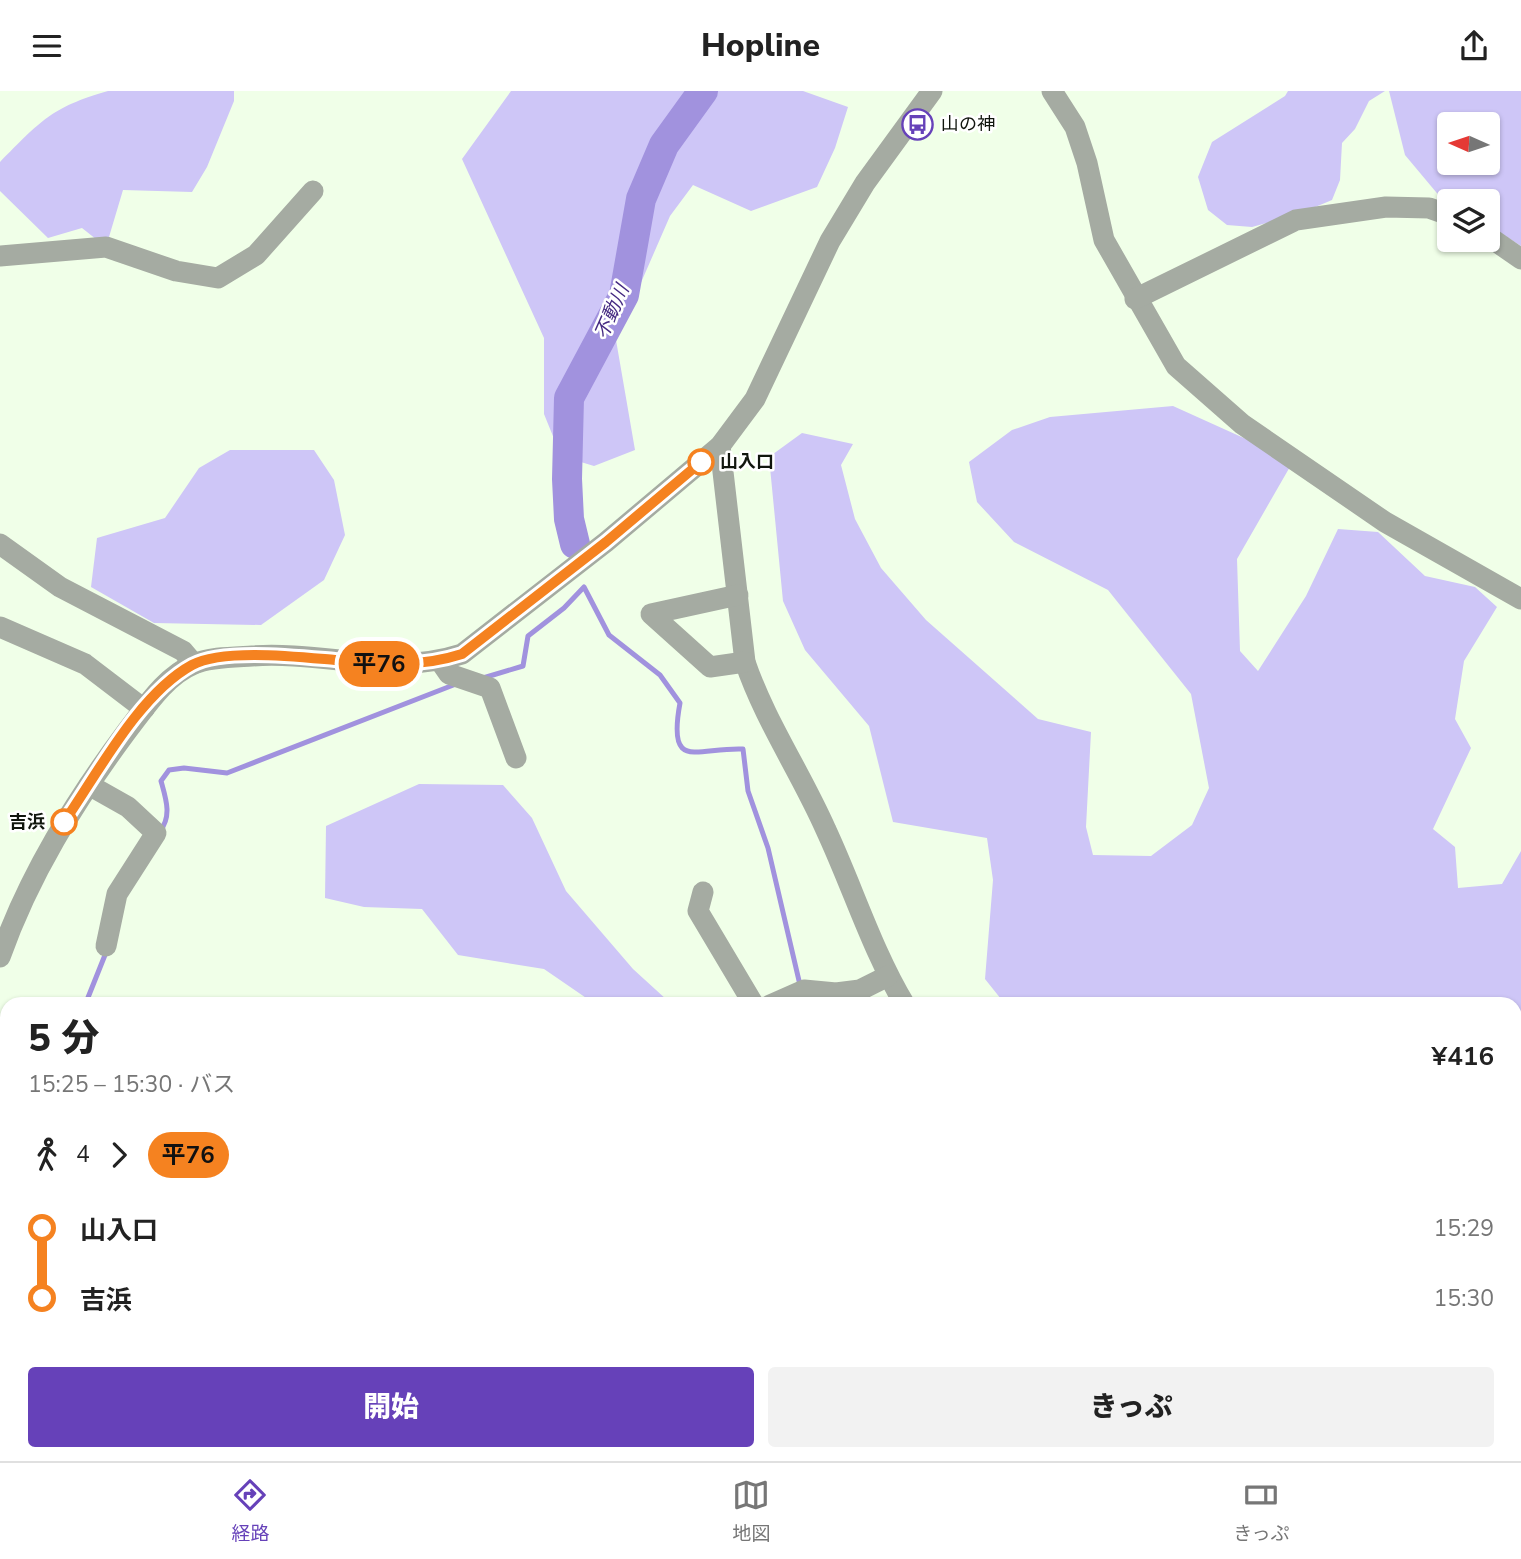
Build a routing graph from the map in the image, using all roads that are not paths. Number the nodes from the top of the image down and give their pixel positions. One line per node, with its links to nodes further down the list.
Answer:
1 (932, 91): 9 (street)
2 (1052, 91): 8 (street)
3 (313, 191): 6 (street)
4 (1437, 211): 8 (street)
5 (1500, 244): 7 (street)
6 (0, 256)
7 (1521, 259)
8 (1135, 299): 12 (street)
9 (720, 446): 11 (street); 14 (street)
10 (0, 544): 16 (street)
11 (738, 596): 15 (street); 15 (street)
12 (1521, 599)
13 (0, 627): 17 (street)
14 (440, 661): 16 (street); 18 (street)
15 (745, 662): 24 (street)
16 (194, 664): 17 (street)
17 (144, 709): 19 (street)
18 (516, 758)
19 (89, 785): 21 (street); 22 (street)
20 (703, 893): 25 (street)
21 (5, 925): 23 (street)
22 (106, 946)
23 (0, 957)
24 (888, 976): 26 (street); 27 (street)
25 (749, 997)
26 (788, 997)
27 (900, 997)

